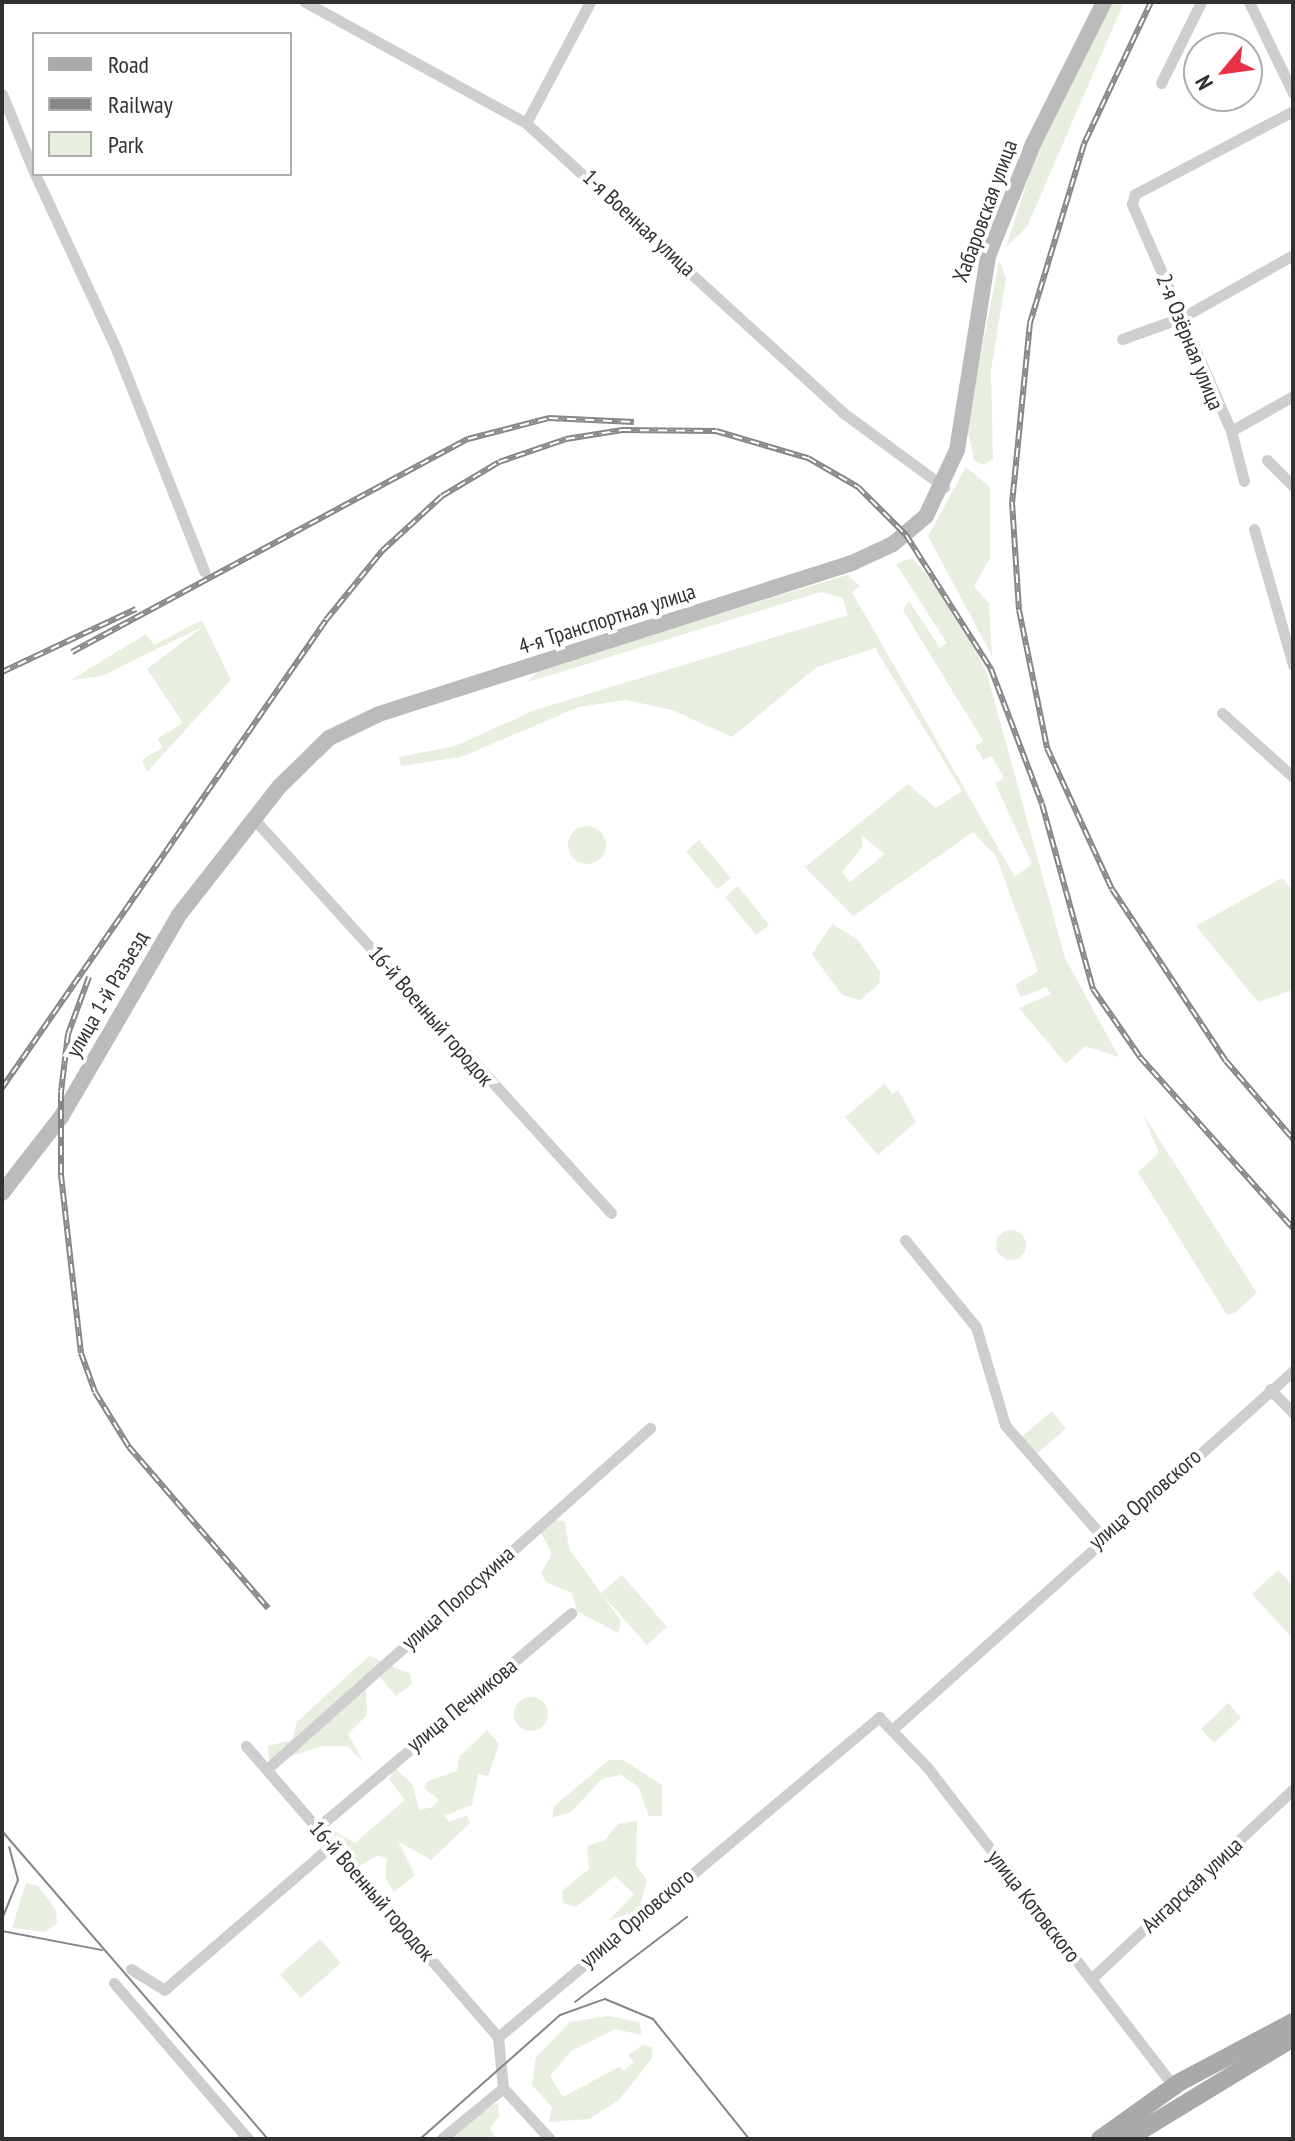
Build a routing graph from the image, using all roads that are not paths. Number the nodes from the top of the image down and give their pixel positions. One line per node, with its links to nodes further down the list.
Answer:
1 (305, 2): 10 (street, 1-я Военная улица)
2 (590, 2): 10 (street)
3 (1104, 2): 18 (main road, Хабаровская улица)
4 (1201, 2): 6 (street)
5 (1249, 2): 7 (street)
6 (1161, 83)
7 (1293, 93)
8 (2, 94): 11 (street)
9 (1293, 111): 14 (street, 2-я Озёрная улица)
10 (526, 123): 22 (street, 1-я Военная улица)
11 (32, 168)
12 (35, 176): 24 (street)
13 (1293, 255): 14 (street)
14 (1183, 317): 15 (street); 17 (street, 2-я Озёрная улица)
15 (1122, 339)
16 (1293, 396): 17 (street)
17 (1231, 431): 20 (street, 2-я Озёрная улица)
18 (957, 450): 22 (main road, 4-я Транспортная улица)
19 (1267, 460): 21 (street)
20 (1244, 481)
21 (1293, 486)
22 (944, 487): 28 (main road, 4-я Транспортная улица)
23 (1254, 529): 25 (street)
24 (204, 571)
25 (1293, 665)
26 (1222, 713): 27 (street)
27 (1293, 777)
28 (253, 818): 29 (main road, улица 1-й Разъезд); 30 (street, 16-й Военный городок)
29 (2, 1193)
30 (611, 1213)
31 (905, 1240): 36 (street)
32 (1293, 1371): 33 (street, улица Орловского)
33 (1270, 1389): 34 (street); 36 (street, улица Орловского)
34 (1293, 1413)
35 (650, 1428): 41 (street, улица Полосухина)
36 (1102, 1536): 39 (street, улица Орловского)
37 (571, 1613): 43 (street, улица Печникова)
38 (879, 1717): 39 (street, улица Котовского); 49 (street, улица Орловского)
39 (894, 1728): 46 (street, улица Котовского)
40 (246, 1746): 41 (street, 16-й Военный городок)
41 (267, 1769): 43 (street, 16-й Военный городок)
42 (1293, 1789): 46 (street, Ангарская улица)
43 (317, 1828): 44 (street, 16-й Военный городок)
44 (332, 1845): 45 (street); 49 (street, 16-й Военный городок)
45 (131, 1969)
46 (1091, 1979): 52 (street, улица Котовского)
47 (114, 1983): 53 (street)
48 (1293, 2022): 52 (main road)
49 (498, 2037): 51 (street)
50 (1293, 2038): 52 (main road)
51 (503, 2088): 54 (street); 55 (street)
52 (1178, 2093): 56 (main road); 57 (main road)
53 (248, 2139)
54 (441, 2139)
55 (550, 2139)
56 (1100, 2139)
57 (1127, 2139)

